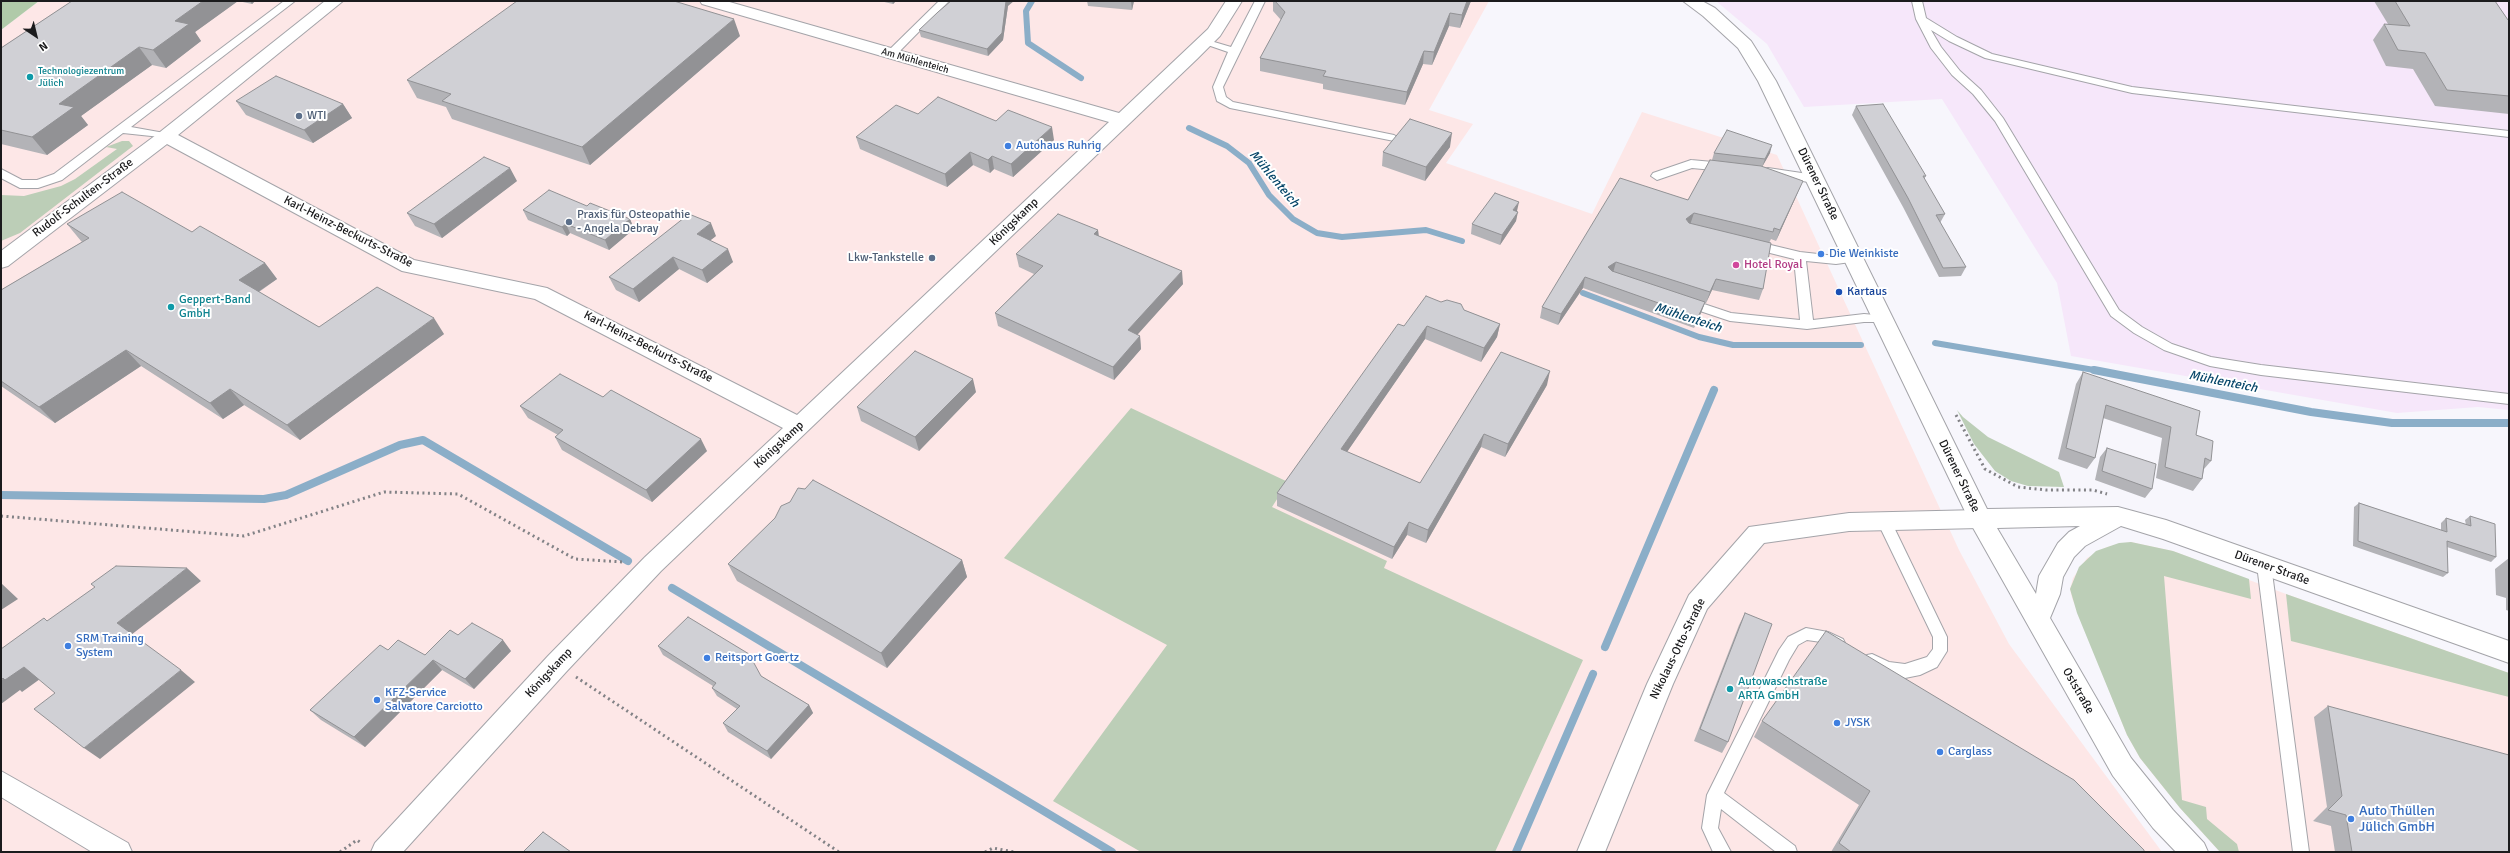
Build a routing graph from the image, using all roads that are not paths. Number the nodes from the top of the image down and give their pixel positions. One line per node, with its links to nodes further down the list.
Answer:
1 (290, 1): 15 (lane)
2 (335, 1): 17 (street)
3 (708, 1): 13 (street, Am Mühlenteich)
4 (944, 1): 13 (lane)
5 (1217, 1): 11 (street, Königskamp)
6 (1234, 1): 11 (street, Königskamp)
7 (1260, 1): 12 (lane)
8 (1691, 1): 23 (street, Dürener Straße)
9 (1917, 1): 10 (lane)
10 (1921, 19): 16 (lane); 31 (lane)
11 (1197, 48): 12 (lane); 14 (street, Königskamp)
12 (1234, 51): 18 (lane)
13 (891, 54): 14 (street, Am Mühlenteich)
14 (1122, 120): 32 (street, Königskamp)
15 (121, 129): 17 (lane); 21 (lane)
16 (2509, 134)
17 (166, 136): 27 (street, Rudolf-Schulten-Straße); 32 (street, Karl-Heinz-Beckurts-Straße)
18 (1394, 138)
19 (1735, 168): 22 (lane)
20 (1757, 170): 23 (lane)
21 (3, 176)
22 (1657, 176)
23 (1816, 179): 26 (street, Dürener Straße)
24 (1741, 242): 25 (lane)
25 (1800, 256): 26 (lane); 30 (lane)
26 (1854, 258): 29 (street, Dürener Straße)
27 (1, 261)
28 (1671, 297): 30 (lane)
29 (1883, 319): 30 (lane); 34 (street, Dürener Straße)
30 (1807, 325)
31 (2509, 399)
32 (800, 426): 43 (street, Königskamp)
33 (2117, 506): 34 (street, Dürener Straße); 36 (street, Dürener Straße); 37 (street)
34 (1980, 519): 35 (street, Nikolaus-Otto-Straße); 37 (street, Oststraße)
35 (1884, 521): 40 (lane); 41 (street, Nikolaus-Otto-Straße)
36 (2264, 565): 38 (street, Dürener Straße); 47 (lane)
37 (2037, 620): 46 (street, Oststraße)
38 (2509, 652)
39 (1, 783): 42 (street)
40 (1715, 795): 44 (lane); 45 (lane)
41 (1593, 851)
42 (118, 852)
43 (385, 852)
44 (1724, 852)
45 (1789, 852)
46 (2194, 852)
47 (2301, 852)

